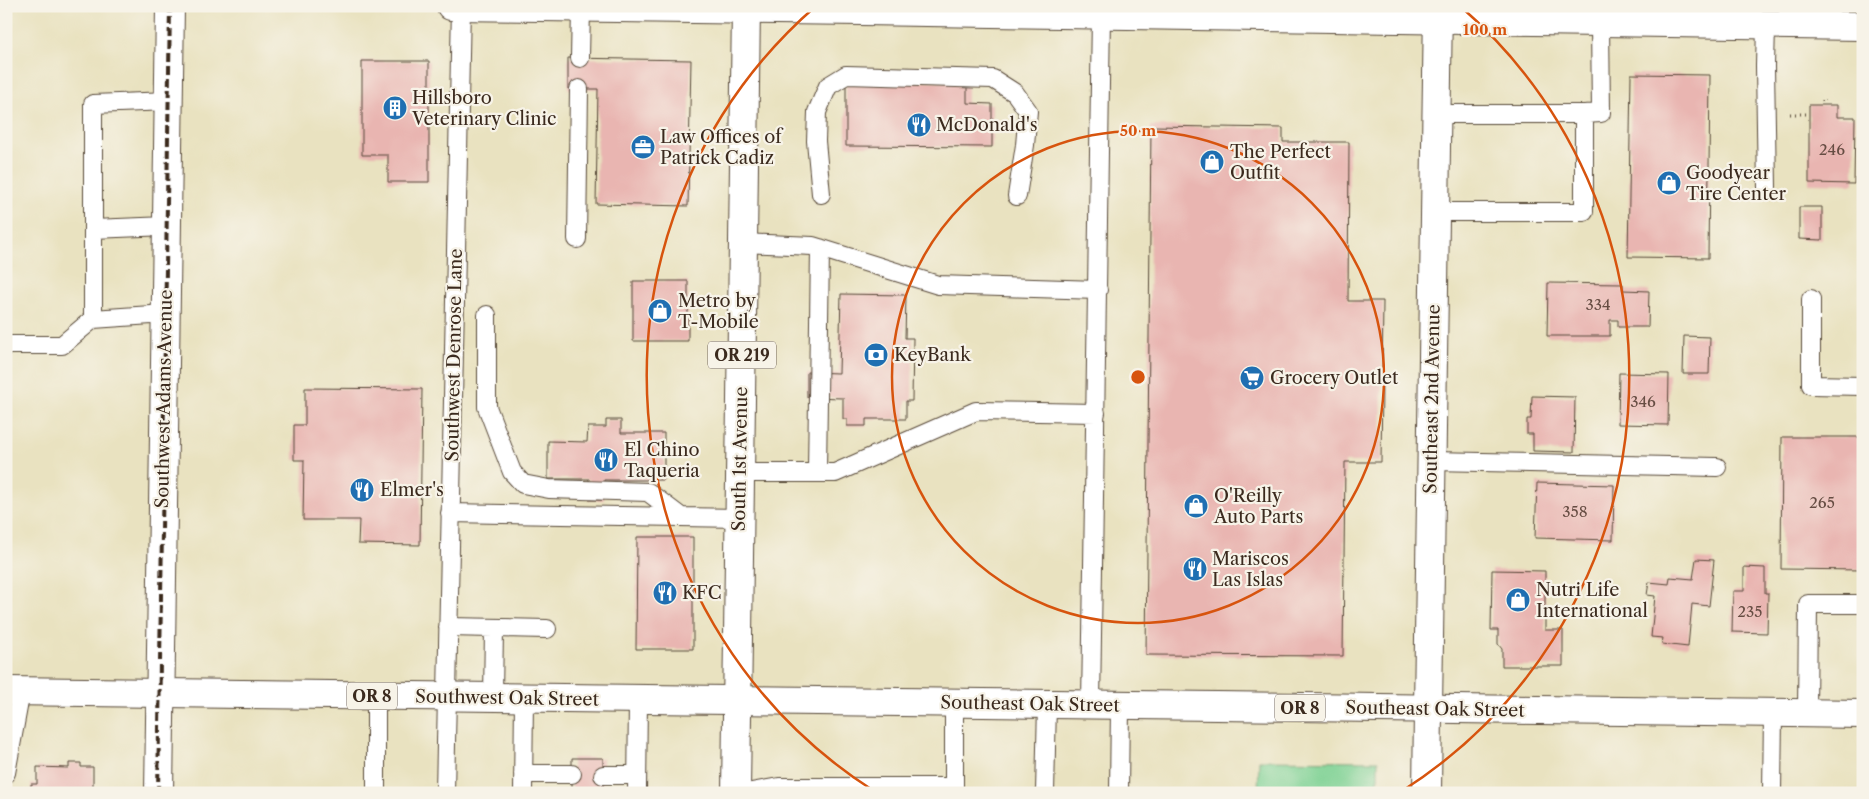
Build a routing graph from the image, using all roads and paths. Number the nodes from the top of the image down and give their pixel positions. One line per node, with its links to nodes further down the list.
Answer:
1 (170, 6): 13 (main road, Southwest Adams Avenue)
2 (451, 6): 3 (main road)
3 (461, 6): 4 (main road); 37 (lane, Southwest Denrose Lane)
4 (581, 8): 5 (main road); 11 (lane)
5 (746, 8): 7 (main road); 23 (main road, South 1st Avenue / OR 219)
6 (1438, 13): 7 (main road); 8 (main road); 14 (main road, Southeast 2nd Avenue)
7 (1101, 14): 25 (lane)
8 (1600, 23): 9 (main road); 15 (lane)
9 (1766, 25): 10 (main road); 16 (lane)
10 (1863, 26)
11 (580, 58)
12 (579, 89): 22 (lane)
13 (169, 101): 20 (main road, Southwest Adams Avenue); 21 (lane)
14 (1437, 114): 15 (lane); 19 (main road, Southeast 2nd Avenue)
15 (1584, 114): 19 (lane)
16 (1767, 188)
17 (821, 194): 18 (lane)
18 (1017, 196)
19 (1435, 212): 33 (main road, Southeast 2nd Avenue)
20 (167, 226): 21 (lane); 27 (main road, Southwest Adams Avenue)
21 (94, 229): 29 (lane)
22 (576, 239)
23 (743, 243): 24 (lane); 35 (main road, South 1st Avenue / OR 219)
24 (820, 248): 25 (lane); 36 (lane)
25 (1098, 290): 32 (lane)
26 (1812, 298): 31 (lane)
27 (166, 314): 29 (lane); 45 (main road, Southwest Adams Avenue)
28 (488, 316): 38 (lane)
29 (93, 319): 30 (lane)
30 (6, 345)
31 (1863, 386)
32 (1096, 413): 36 (lane); 54 (lane)
33 (1431, 461): 34 (lane); 56 (main road, Southeast 2nd Avenue)
34 (1717, 467)
35 (740, 473): 36 (lane); 39 (main road, South 1st Avenue / OR 219)
36 (817, 473)
37 (450, 513): 38 (lane); 41 (lane, Southwest Denrose Lane)
38 (681, 517): 39 (lane)
39 (740, 518): 51 (main road, South 1st Avenue / OR 219)
40 (1863, 604): 58 (lane)
41 (448, 627): 42 (lane); 47 (lane, Southwest Denrose Lane)
42 (494, 628): 43 (lane); 48 (lane)
43 (547, 629)
44 (14, 691): 45 (main road, Southwest Oak Street / OR 8); 60 (lane)
45 (161, 693): 46 (main road, Southwest Oak Street / OR 8); 65 (main road, Southwest Adams Avenue)
46 (376, 696): 47 (main road, Southwest Oak Street / OR 8); 66 (lane)
47 (446, 697): 48 (main road, Southwest Oak Street / OR 8); 67 (lane, Southwest Denrose Lane)
48 (493, 697): 49 (main road, Southwest Oak Street / OR 8)
49 (524, 698): 50 (main road, Southwest Oak Street / OR 8); 61 (lane)
50 (638, 700): 51 (main road, Southwest Oak Street / OR 8); 64 (lane)
51 (737, 701): 52 (main road, Southeast Oak Street / OR 8); 70 (main road, South 1st Avenue / OR 219)
52 (954, 703): 53 (main road, Southeast Oak Street / OR 8); 71 (lane)
53 (1047, 704): 54 (main road, Southeast Oak Street / OR 8); 72 (lane)
54 (1091, 705): 55 (main road, Southeast Oak Street / OR 8)
55 (1120, 705): 56 (main road, Southeast Oak Street / OR 8); 73 (lane)
56 (1428, 709): 57 (main road, Southeast Oak Street / OR 8); 74 (main road, Southeast 2nd Avenue)
57 (1773, 713): 58 (main road, Southeast Oak Street / OR 8); 75 (lane)
58 (1807, 713): 59 (main road, Southeast Oak Street / OR 8)
59 (1863, 714)
60 (6, 773)
61 (523, 774): 62 (lane); 68 (lane)
62 (572, 774)
63 (603, 775): 64 (lane)
64 (637, 775): 69 (lane)
65 (159, 793)
66 (376, 793)
67 (444, 793)
68 (523, 793)
69 (637, 793)
70 (736, 793)
71 (746, 793)
72 (1045, 793)
73 (1119, 793)
74 (1427, 793)
75 (1772, 793)

